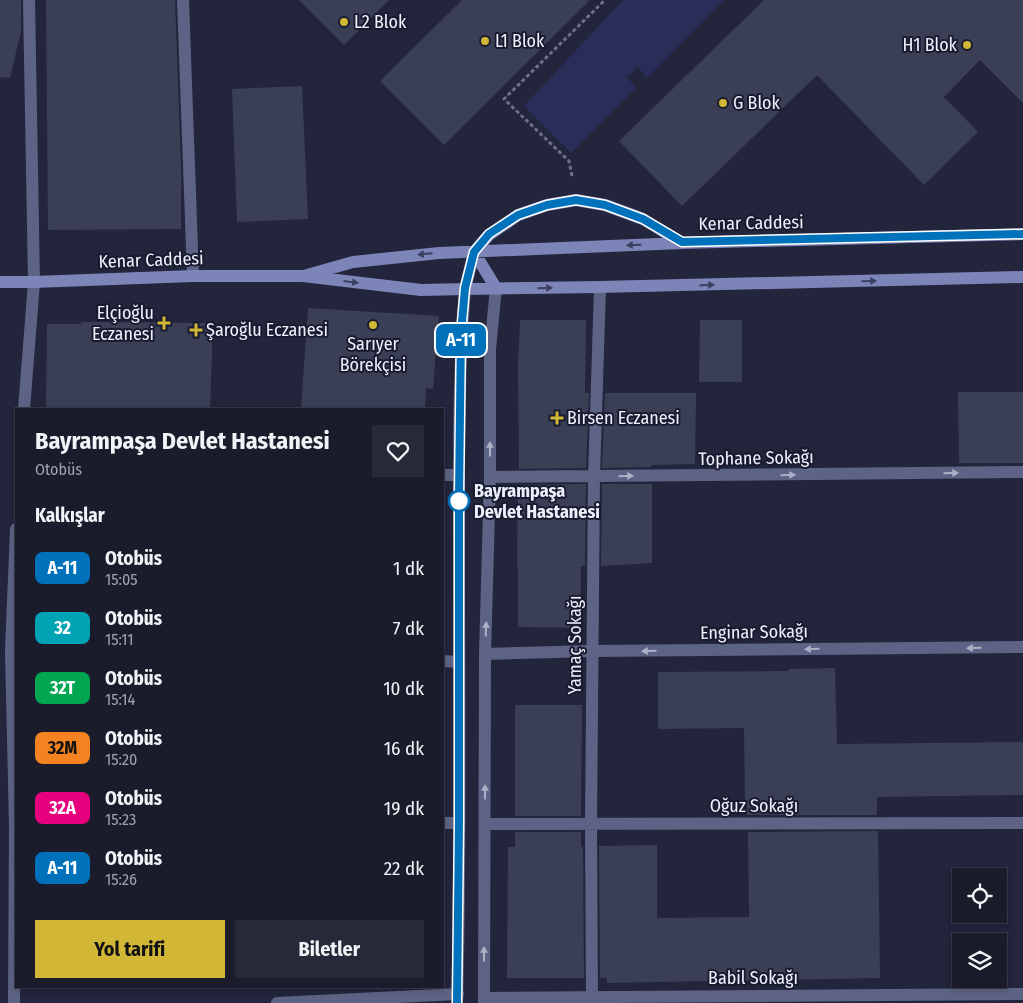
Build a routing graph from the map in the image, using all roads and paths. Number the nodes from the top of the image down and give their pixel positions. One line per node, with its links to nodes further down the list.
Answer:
1 (29, 0): 12 (street)
2 (183, 0): 8 (street)
3 (605, 0): 4 (path)
4 (576, 200): 6 (main road); 7 (main road)
5 (1023, 234): 6 (main road, Kenar Caddesi)
6 (682, 242): 7 (main road, Kenar Caddesi, one-way to 7)
7 (474, 252): 9 (main road, Kenar Caddesi, one-way to 9); 14 (main road); 15 (main road)
8 (193, 276): 9 (main road, Kenar Caddesi); 12 (main road, Kenar Caddesi)
9 (303, 276): 14 (main road, Kenar Caddesi, one-way to 14)
10 (1023, 277): 13 (main road, Kenar Caddesi, one-way to 10)
11 (0, 282): 12 (main road, Kenar Caddesi)
12 (34, 282): 16 (street)
13 (600, 287): 15 (main road, Kenar Caddesi, one-way to 13); 21 (street, Yamaç Sokağı)
14 (465, 288): 15 (main road, Kenar Caddesi); 19 (street)
15 (496, 288): 20 (street, one-way to 15)
16 (24, 408)
17 (1023, 472): 21 (street, Tophane Sokağı, one-way to 17)
18 (444, 475): 19 (street)
19 (459, 475): 28 (street)
20 (490, 477): 21 (street, Tophane Sokağı); 26 (street, one-way to 20)
21 (594, 477): 25 (street, Yamaç Sokağı)
22 (15, 590): 24 (street)
23 (1023, 647): 25 (street, Enginar Sokağı, one-way to 25)
24 (14, 651): 29 (street)
25 (593, 651): 26 (street, Enginar Sokağı); 34 (street, Yamaç Sokağı)
26 (485, 654): 33 (street, one-way to 26)
27 (444, 661): 28 (street)
28 (459, 662): 31 (street)
29 (15, 738)
30 (444, 823): 31 (street)
31 (459, 823): 37 (street)
32 (1023, 823): 34 (street, Oğuz Sokağı)
33 (485, 824): 34 (street, Oğuz Sokağı); 38 (street, one-way to 33)
34 (591, 824): 39 (street, Yamaç Sokağı)
35 (15, 914): 40 (street)
36 (1023, 994): 39 (street, Babil Sokağı)
37 (457, 999): 41 (street)
38 (484, 1000): 39 (street, Babil Sokağı)
39 (592, 1000)
40 (14, 1003)
41 (277, 1003)

